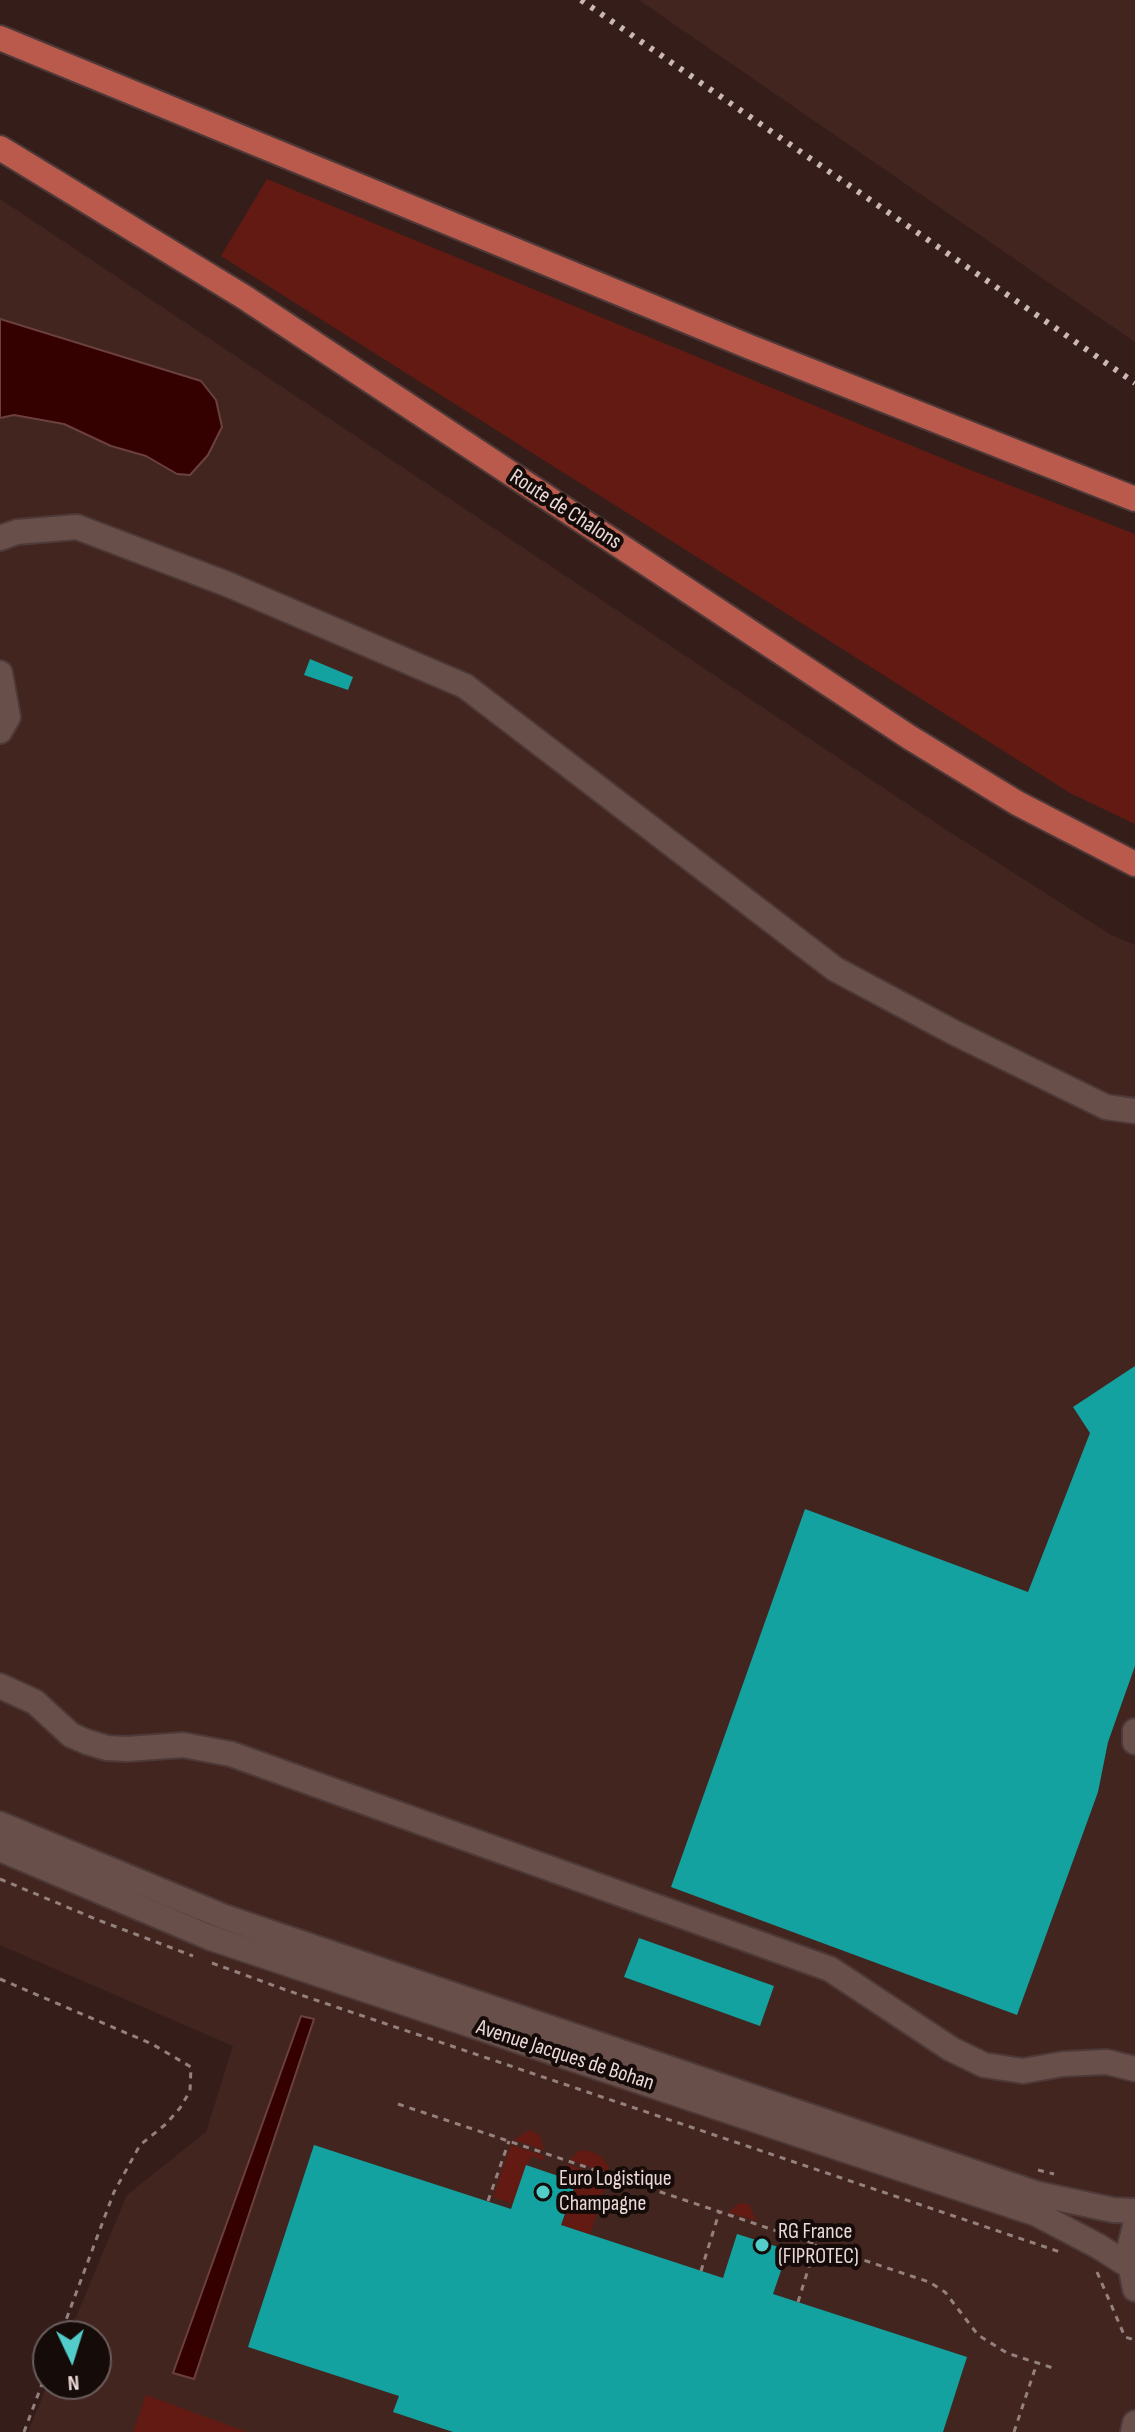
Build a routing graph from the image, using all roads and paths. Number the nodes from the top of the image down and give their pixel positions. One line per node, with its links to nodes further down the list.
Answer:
1 (0, 38): 3 (main road)
2 (0, 148): 7 (main road, Route de Chalons)
3 (1135, 499)
4 (0, 538): 8 (street)
5 (0, 673): 6 (street)
6 (0, 731)
7 (1135, 864)
8 (1135, 1111)
9 (0, 1686): 16 (street)
10 (1135, 1731): 11 (street)
11 (1135, 1742)
12 (0, 1824): 20 (street, Avenue Jacques de Bohan)
13 (0, 1849): 27 (street, Avenue Jacques de Bohan)
14 (0, 1879): 24 (path)
15 (0, 1979): 29 (path)
16 (1135, 2069)
17 (398, 2104): 18 (path)
18 (509, 2141): 19 (path); 21 (path)
19 (488, 2201)
20 (1135, 2211)
21 (719, 2212): 23 (path); 26 (path)
22 (1135, 2226): 27 (street)
23 (816, 2244): 28 (path); 31 (path)
24 (1068, 2255)
25 (1093, 2264): 30 (path)
26 (701, 2271)
27 (1132, 2277)
28 (798, 2302)
29 (66, 2320)
30 (1135, 2340)
31 (1037, 2363): 32 (path); 36 (path)
32 (1056, 2369)
33 (36, 2400): 35 (path)
34 (1135, 2423): 37 (street)
35 (24, 2432)
36 (1014, 2432)
37 (1133, 2432)

